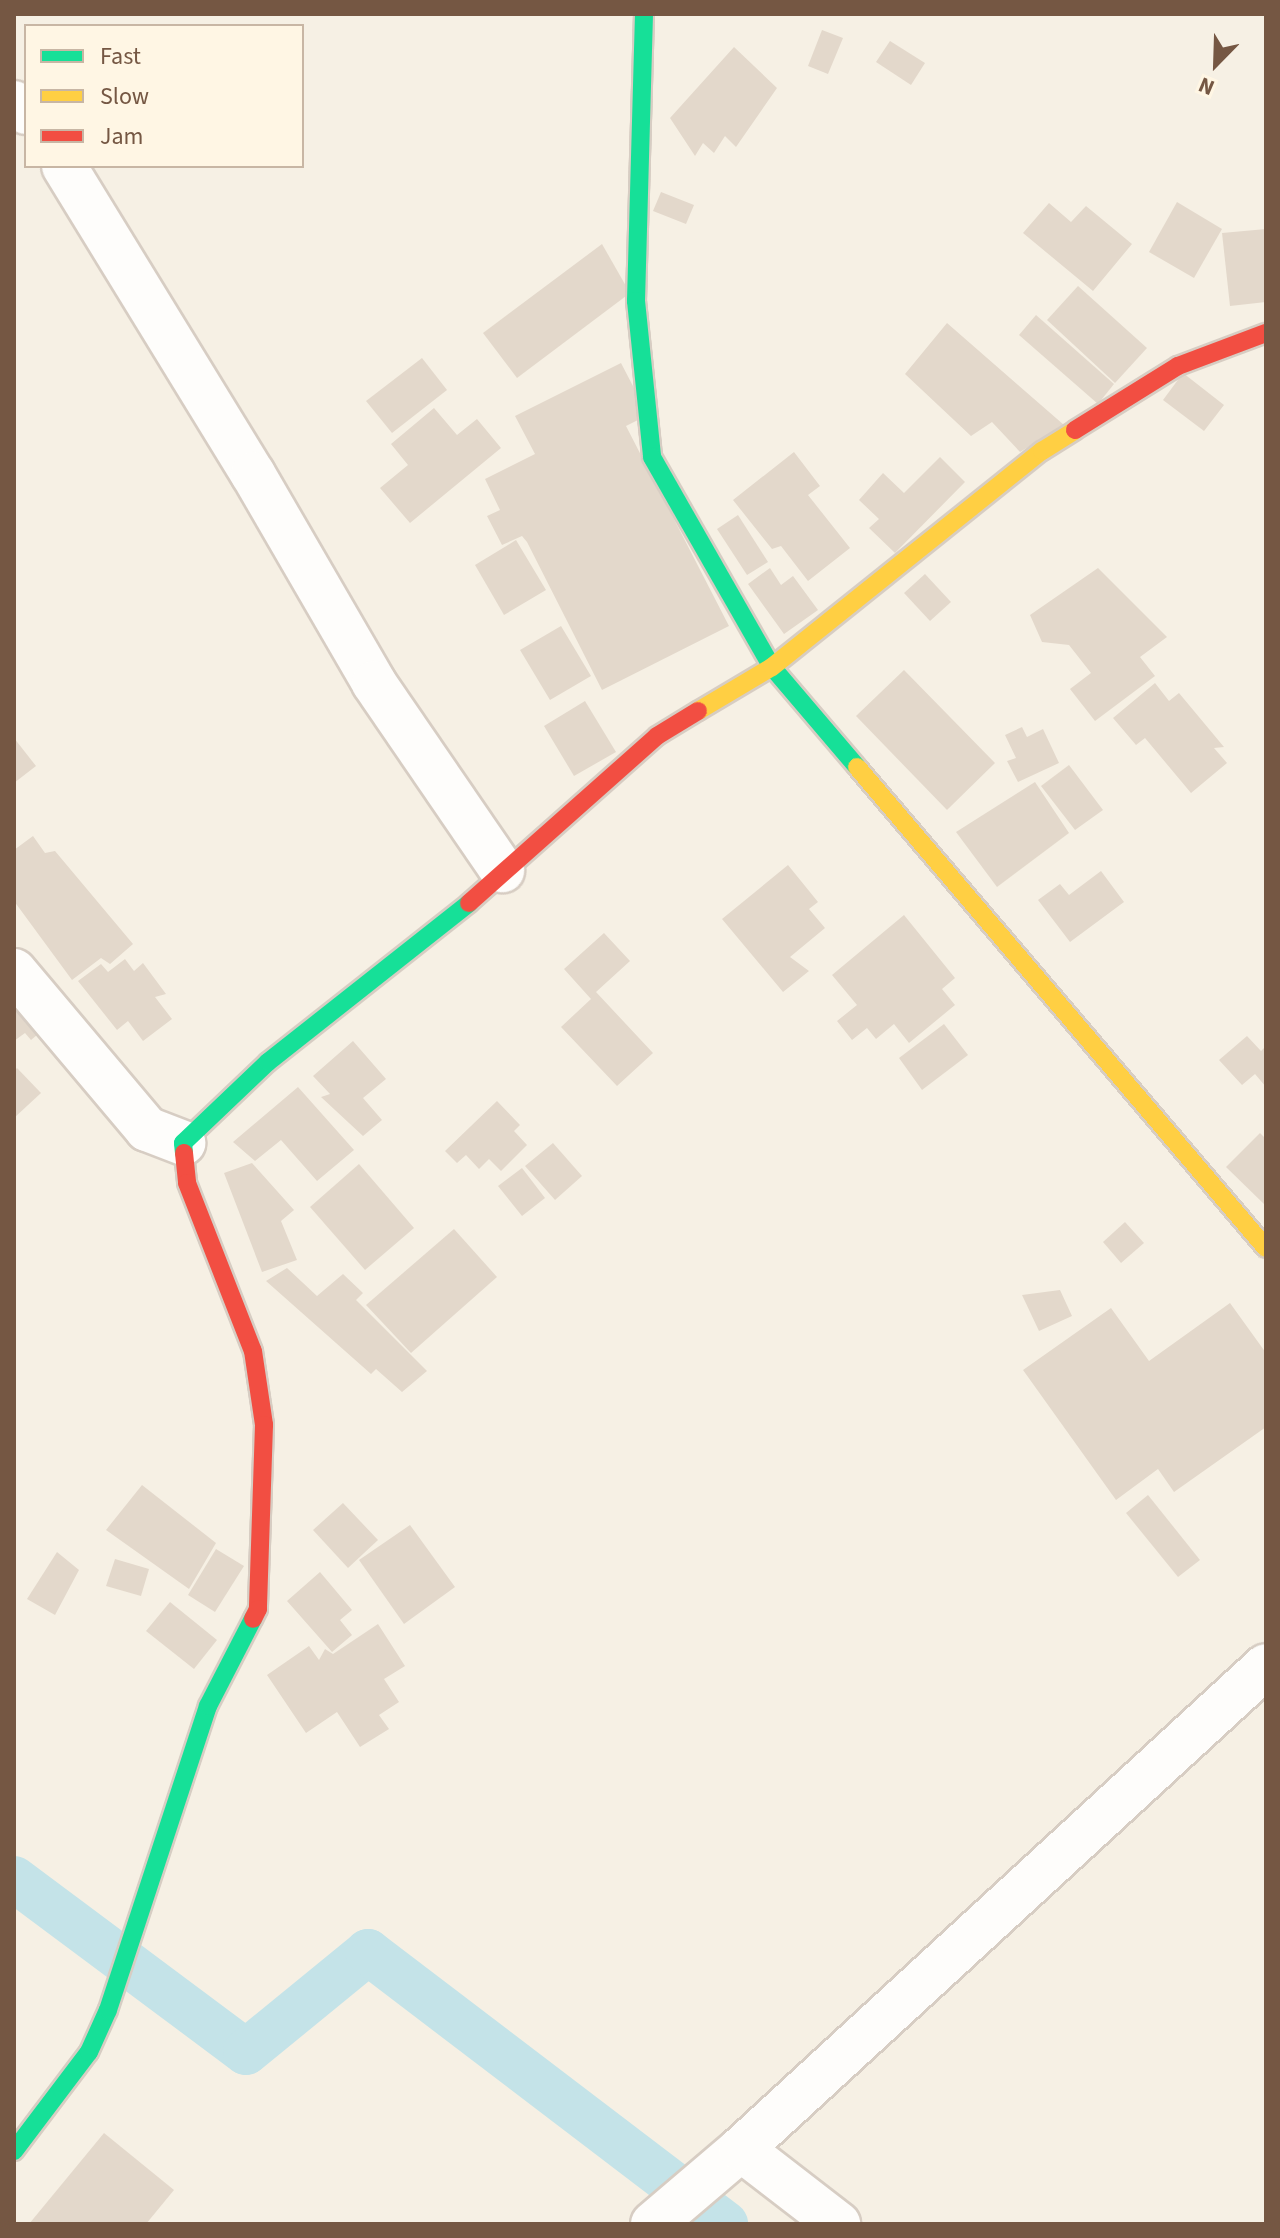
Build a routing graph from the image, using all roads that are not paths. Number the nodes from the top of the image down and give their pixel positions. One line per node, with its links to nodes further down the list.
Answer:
1 (644, 14): 4 (street)
2 (65, 168): 5 (street)
3 (1266, 333): 4 (street)
4 (772, 667): 5 (street); 8 (street)
5 (502, 870): 7 (street)
6 (14, 971): 7 (street)
7 (183, 1143): 10 (street)
8 (1266, 1248)
9 (1266, 1666): 11 (street)
10 (14, 2151)
11 (727, 2159): 12 (street); 13 (street)
12 (653, 2224)
13 (838, 2224)

